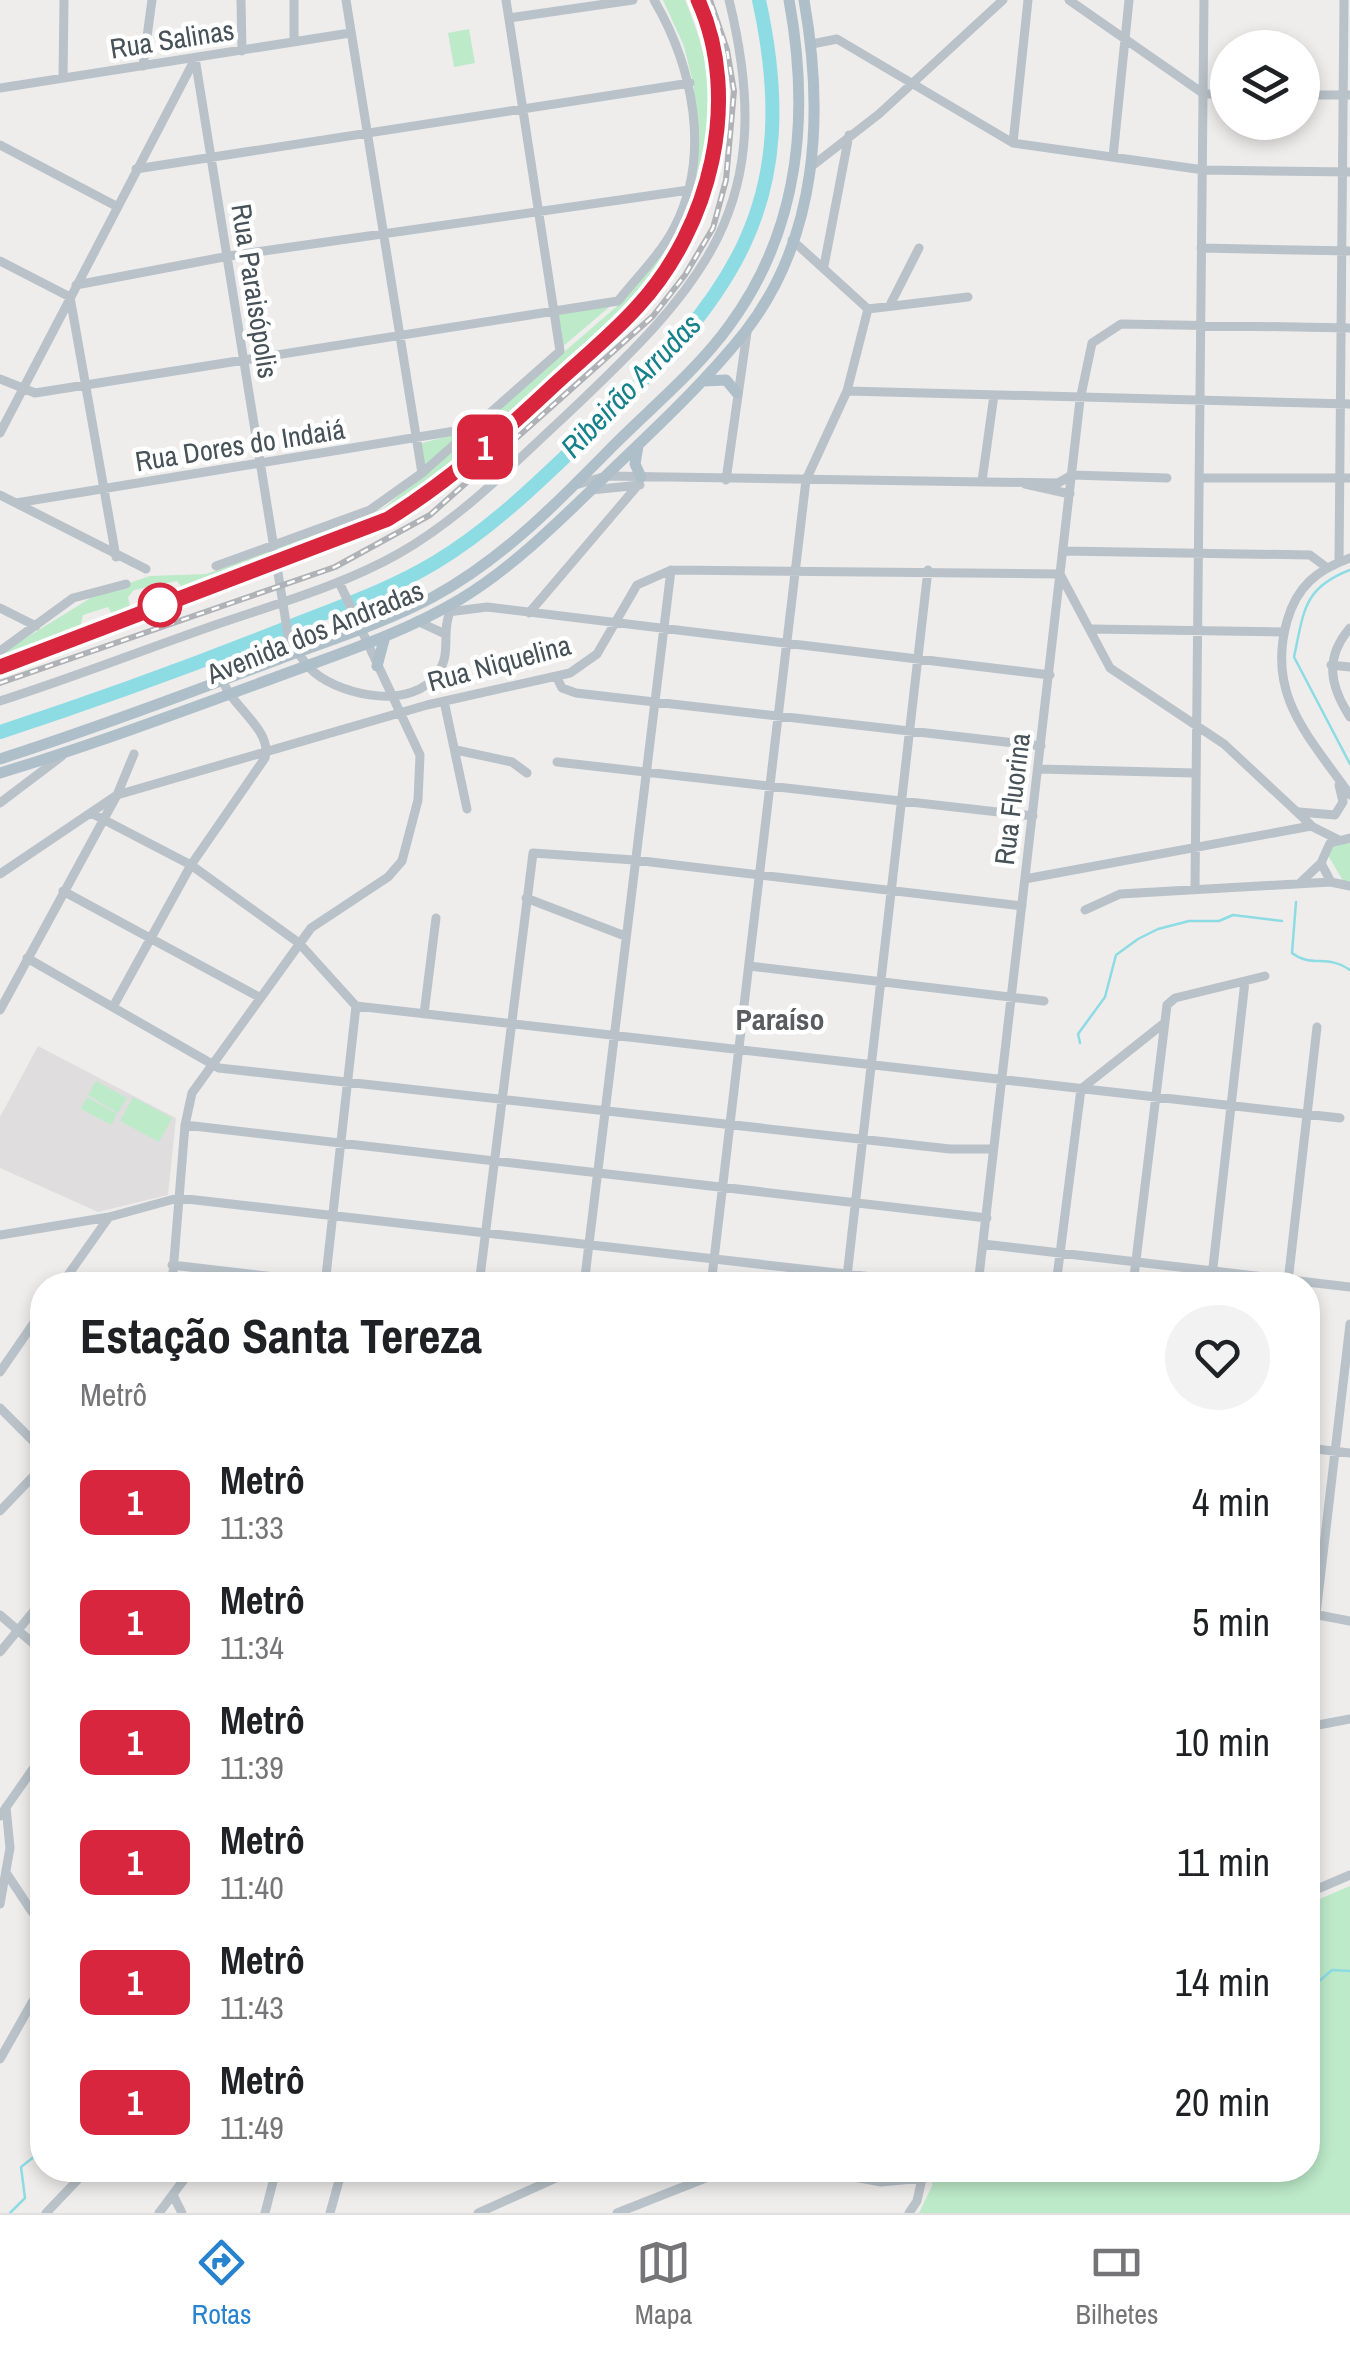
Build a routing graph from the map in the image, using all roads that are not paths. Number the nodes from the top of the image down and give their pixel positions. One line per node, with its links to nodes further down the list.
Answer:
1 (64, 0): 27 (street)
2 (152, 0): 26 (street)
3 (241, 0): 24 (street)
4 (294, 0): 22 (street)
5 (346, 0): 20 (street)
6 (506, 0): 19 (street)
7 (633, 0): 19 (street)
8 (654, 0): 28 (street)
9 (729, 0): 113 (street)
10 (789, 0): 11 (main road); 58 (main road, Avenida dos Andradas)
11 (802, 0): 23 (main road, Avenida dos Andradas)
12 (1003, 0): 29 (street)
13 (1028, 0): 39 (street)
14 (1069, 0): 21 (street)
15 (1129, 0): 21 (street)
16 (1204, 0): 31 (street)
17 (1344, 0): 18 (street)
18 (1347, 17): 34 (street)
19 (509, 18): 36 (street)
20 (350, 33): 22 (street, Rua Salinas); 37 (street)
21 (1124, 38): 31 (street); 41 (street)
22 (294, 42): 24 (street, Rua Salinas)
23 (812, 44): 29 (street); 43 (main road, Avenida dos Andradas)
24 (242, 51): 25 (street, Rua Salinas)
25 (195, 59): 26 (street, Rua Salinas); 42 (street, Rua Paraisópolis); 44 (street)
26 (143, 66): 27 (street, Rua Salinas)
27 (63, 78): 30 (street, Rua Salinas)
28 (690, 83): 36 (street); 47 (street)
29 (912, 84): 38 (street); 39 (street)
30 (3, 88): 35 (street)
31 (1204, 94): 32 (street); 45 (street)
32 (1210, 94)
33 (1320, 95): 34 (street)
34 (1347, 95): 46 (street)
35 (0, 98)
36 (522, 109): 37 (street); 49 (street)
37 (366, 134): 42 (street); 50 (street)
38 (848, 135): 43 (street); 57 (street)
39 (1014, 143): 41 (street)
40 (0, 146): 48 (street)
41 (1113, 156): 45 (street)
42 (209, 158): 44 (street); 55 (street, Rua Paraisópolis)
43 (812, 166): 51 (main road, Avenida dos Andradas)
44 (136, 169): 48 (street)
45 (1204, 170): 46 (street); 53 (street)
46 (1346, 172): 54 (street)
47 (689, 190): 49 (street); 64 (street)
48 (116, 206): 59 (street)
49 (540, 210): 50 (street); 64 (street)
50 (382, 236): 55 (street); 68 (street)
51 (792, 240): 57 (street); 67 (main road, Avenida dos Andradas)
52 (919, 248): 62 (street)
53 (1201, 248): 54 (street); 65 (street)
54 (1346, 251): 66 (street)
55 (229, 256): 59 (street); 69 (street, Rua Paraisópolis)
56 (0, 261): 60 (street)
57 (824, 266): 63 (street)
58 (755, 283): 67 (main road); 96 (main road, Avenida dos Andradas)
59 (76, 285): 60 (street)
60 (70, 297): 72 (street); 73 (street)
61 (968, 297): 62 (street)
62 (891, 304): 63 (street)
63 (868, 309): 74 (street)
64 (556, 314): 68 (street); 80 (street)
65 (1200, 326): 66 (street); 77 (street, Rua Fluorina); 78 (street)
66 (1346, 328): 79 (street)
67 (748, 329): 71 (main road, Avenida dos Andradas); 75 (street)
68 (400, 337): 69 (street); 82 (street)
69 (243, 360): 72 (street); 84 (street, Rua Paraisópolis)
70 (0, 379): 73 (street)
71 (703, 380): 75 (main road); 83 (main road, Avenida dos Andradas)
72 (88, 385): 73 (street); 97 (street)
73 (22, 391): 81 (street)
74 (847, 391): 76 (street); 91 (street)
75 (737, 393): 90 (street)
76 (994, 395): 77 (street); 94 (street)
77 (1080, 400): 78 (street); 86 (street, Rua Fluorina)
78 (1202, 403): 79 (street); 88 (street)
79 (1346, 404): 89 (street)
80 (471, 428): 82 (street, Rua Dores do Indaiá); 85 (street)
81 (0, 433)
82 (415, 440): 84 (street, Rua Dores do Indaiá); 85 (street)
83 (638, 446): 92 (main road, Avenida dos Andradas); 93 (main road)
84 (259, 466): 97 (street, Rua Dores do Indaiá); 129 (street, Rua Paraisópolis)
85 (422, 474): 106 (street)
86 (1072, 475): 87 (street); 95 (street); 98 (street, Rua Fluorina)
87 (1167, 478)
88 (1202, 478): 89 (street); 103 (street)
89 (1346, 478): 105 (street)
90 (726, 480): 91 (street); 93 (street)
91 (806, 480): 94 (street); 110 (street)
92 (608, 481): 93 (street); 96 (street); 101 (street); 115 (main road, Avenida dos Andradas)
93 (640, 481): 101 (street)
94 (982, 481): 95 (street)
95 (1023, 483): 98 (street)
96 (574, 486): 125 (main road, Avenida dos Andradas)
97 (104, 489): 100 (street, Rua Dores do Indaiá); 104 (street)
98 (1070, 494): 102 (street, Rua Fluorina)
99 (0, 495): 100 (street)
100 (16, 503): 104 (street)
101 (620, 506): 119 (street)
102 (1063, 552): 103 (street); 112 (street, Rua Fluorina)
103 (1199, 553): 107 (street); 127 (street)
104 (116, 557): 108 (street)
105 (1345, 560): 107 (street)
106 (216, 566)
107 (1326, 567): 128 (street)
108 (146, 570)
109 (671, 570): 110 (street); 121 (street, Rua Niquelina); 126 (street)
110 (795, 570): 111 (street); 131 (street)
111 (928, 570): 112 (street); 135 (street)
112 (1060, 574): 124 (street); 139 (street, Rua Fluorina)
113 (338, 582): 125 (street); 143 (street)
114 (126, 584): 122 (street)
115 (458, 600): 117 (main road); 118 (main road, Avenida dos Andradas)
116 (0, 608): 122 (street)
117 (450, 612): 118 (street); 119 (street); 129 (street)
118 (434, 613): 120 (main road, Avenida dos Andradas)
119 (529, 613): 121 (street)
120 (418, 621): 129 (street); 130 (main road, Avenida dos Andradas)
121 (614, 623): 126 (street); 140 (street, Rua Niquelina)
122 (36, 626): 134 (street)
123 (1350, 628): 136 (street)
124 (1092, 629): 127 (street); 149 (street)
125 (358, 630): 132 (street); 141 (main road, Avenida dos Andradas)
126 (662, 630): 131 (street); 145 (street)
127 (1197, 631): 128 (street); 149 (street)
128 (1284, 632): 163 (street)
129 (445, 634)
130 (385, 636): 132 (main road, Avenida dos Andradas); 138 (main road)
131 (788, 643): 135 (street); 147 (street)
132 (366, 644): 133 (main road, Avenida dos Andradas); 138 (street)
133 (348, 650): 138 (street); 142 (main road, Avenida dos Andradas)
134 (0, 651)
135 (919, 658): 139 (street); 150 (street)
136 (1331, 664): 137 (street); 148 (street)
137 (1350, 667)
138 (378, 669): 146 (street)
139 (1050, 675): 151 (street, Rua Fluorina)
140 (556, 676): 144 (street, Rua Niquelina); 145 (street)
141 (222, 681): 142 (street); 156 (main road, Avenida dos Andradas)
142 (228, 695): 152 (street); 154 (main road, Avenida dos Andradas)
143 (0, 701)
144 (444, 701): 146 (street, Rua Niquelina); 153 (street)
145 (652, 702): 147 (street); 161 (street)
146 (403, 712): 152 (street, Rua Niquelina); 196 (street)
147 (778, 716): 150 (street); 164 (street)
148 (1350, 717)
149 (1194, 725): 162 (street); 170 (street)
150 (910, 732): 151 (street); 168 (street)
151 (1041, 746): 158 (street, Rua Fluorina)
152 (267, 750): 165 (street, Rua Niquelina); 180 (street)
153 (456, 750): 160 (street); 169 (street)
154 (66, 753): 159 (main road, Avenida dos Andradas); 167 (street)
155 (134, 754): 165 (street)
156 (0, 759)
157 (556, 762): 161 (street)
158 (1038, 769): 162 (street); 172 (street, Rua Fluorina)
159 (0, 773)
160 (526, 773)
161 (645, 773): 164 (street); 179 (street)
162 (1194, 773): 177 (street)
163 (1335, 773): 166 (street); 170 (street)
164 (768, 787): 168 (street); 182 (street)
165 (118, 794): 171 (street, Rua Niquelina); 173 (street)
166 (1350, 795)
167 (0, 803)
168 (901, 803): 172 (street); 189 (street)
169 (467, 809)
170 (1296, 811): 174 (street)
171 (91, 813): 173 (street); 181 (street, Rua Niquelina)
172 (1033, 816): 183 (street, Rua Fluorina)
173 (103, 820): 180 (street); 188 (street)
174 (1312, 826): 176 (street); 177 (street); 178 (street)
175 (1350, 828): 176 (street)
176 (1343, 838): 178 (street)
177 (1194, 850): 183 (street); 186 (street)
178 (1322, 859): 184 (street); 185 (street)
179 (634, 860): 182 (street); 190 (street); 194 (street)
180 (191, 865): 195 (street); 196 (street)
181 (0, 874)
182 (759, 876): 189 (street); 198 (street)
183 (1025, 879): 191 (street, Rua Fluorina)
184 (1331, 882): 185 (street); 187 (street)
185 (1300, 883): 186 (street)
186 (1196, 888): 192 (street)
187 (1348, 889)
188 (63, 891): 195 (street); 197 (street)
189 (891, 892): 191 (street); 200 (street)
190 (526, 898): 194 (street); 210 (street)
191 (1022, 906): 203 (street, Rua Fluorina)
192 (1085, 910)
193 (436, 918): 208 (street)
194 (625, 936): 212 (street)
195 (150, 938): 202 (street); 205 (street)
196 (298, 942): 202 (street); 206 (street)
197 (27, 958): 205 (street); 207 (street)
198 (750, 966): 200 (street); 213 (street)
199 (1265, 976): 201 (street)
200 (881, 979): 203 (street); 215 (street)
201 (1246, 980): 209 (street); 221 (street)
202 (259, 996): 214 (street)
203 (1014, 998): 204 (street); 216 (street, Rua Fluorina)
204 (1044, 1002)
205 (114, 1005): 214 (street)
206 (356, 1006): 208 (street); 217 (street)
207 (0, 1010)
208 (424, 1014): 210 (street)
209 (1162, 1024): 218 (street); 220 (street)
210 (509, 1025): 212 (street); 219 (street)
211 (1317, 1026): 223 (street)
212 (612, 1034): 213 (street); 222 (street)
213 (739, 1049): 215 (street); 225 (street)
214 (210, 1063): 217 (street); 226 (street)
215 (871, 1066): 216 (street); 227 (street)
216 (1003, 1080): 218 (street); 229 (street, Rua Fluorina)
217 (346, 1083): 219 (street); 228 (street)
218 (1081, 1089): 220 (street); 242 (street)
219 (501, 1098): 222 (street); 230 (street)
220 (1155, 1098): 221 (street); 244 (street)
221 (1231, 1108): 223 (street); 246 (street)
222 (606, 1109): 225 (street); 231 (street)
223 (1308, 1116): 224 (street); 260 (street)
224 (1340, 1118)
225 (730, 1122): 227 (street); 232 (street)
226 (185, 1125): 228 (street); 233 (street)
227 (864, 1136): 229 (street); 234 (street)
228 (340, 1144): 230 (street); 236 (street)
229 (993, 1149): 237 (street, Rua Fluorina)
230 (494, 1164): 231 (street); 239 (street)
231 (597, 1173): 232 (street); 241 (street)
232 (722, 1185): 234 (street); 243 (street)
233 (178, 1198): 235 (street); 236 (street); 245 (street)
234 (856, 1204): 237 (street); 255 (street)
235 (109, 1216): 238 (street); 247 (street)
236 (332, 1218): 239 (street); 250 (street)
237 (986, 1218): 240 (street, Rua Fluorina)
238 (0, 1236)
239 (485, 1236): 241 (street); 251 (street)
240 (983, 1244): 242 (street); 256 (street, Rua Fluorina)
241 (588, 1247): 243 (street); 252 (street)
242 (1060, 1255): 244 (street); 257 (street)
243 (714, 1260): 253 (street); 254 (street)
244 (1136, 1262): 246 (street); 258 (street)
245 (172, 1265): 248 (street); 249 (street)
246 (1212, 1271): 259 (street)
247 (70, 1272)
248 (172, 1272)
249 (228, 1272)
250 (326, 1272)
251 (481, 1272)
252 (585, 1272)
253 (713, 1272)
254 (793, 1272)
255 (847, 1272)
256 (980, 1272)
257 (1058, 1272)
258 (1135, 1272)
259 (1218, 1272)
260 (1289, 1272)
261 (1320, 1285): 262 (street)
262 (1350, 1287)
263 (1350, 1324): 269 (street)
264 (30, 1329): 265 (street)
265 (0, 1372)
266 (0, 1408): 267 (street)
267 (30, 1438)
268 (1320, 1449): 269 (street)
269 (1335, 1451): 270 (street); 273 (street)
270 (1350, 1453)
271 (30, 1479): 272 (street)
272 (0, 1511)
273 (1320, 1557)
274 (0, 1614): 278 (street)
275 (30, 1614): 278 (street)
276 (1320, 1615): 277 (street)
277 (1350, 1620)
278 (17, 1629): 279 (street); 280 (street)
279 (30, 1640)
280 (0, 1652)
281 (1350, 1719): 282 (street)
282 (1320, 1725)
283 (30, 1773): 284 (street)
284 (3, 1812): 285 (street)
285 (6, 1874): 288 (street); 289 (street)
286 (1350, 1875): 287 (street)
287 (1320, 1888)
288 (0, 1904)
289 (30, 1909)
290 (30, 2005): 291 (street)
291 (0, 2059)
292 (76, 2182): 300 (street)
293 (183, 2182): 299 (street)
294 (273, 2182): 303 (street)
295 (339, 2182): 304 (street)
296 (547, 2182): 305 (street)
297 (696, 2182): 306 (street)
298 (921, 2182): 307 (street)
299 (174, 2197): 301 (street); 302 (street)
300 (46, 2213)
301 (160, 2213)
302 (182, 2213)
303 (265, 2213)
304 (330, 2213)
305 (478, 2213)
306 (617, 2213)
307 (909, 2213)

